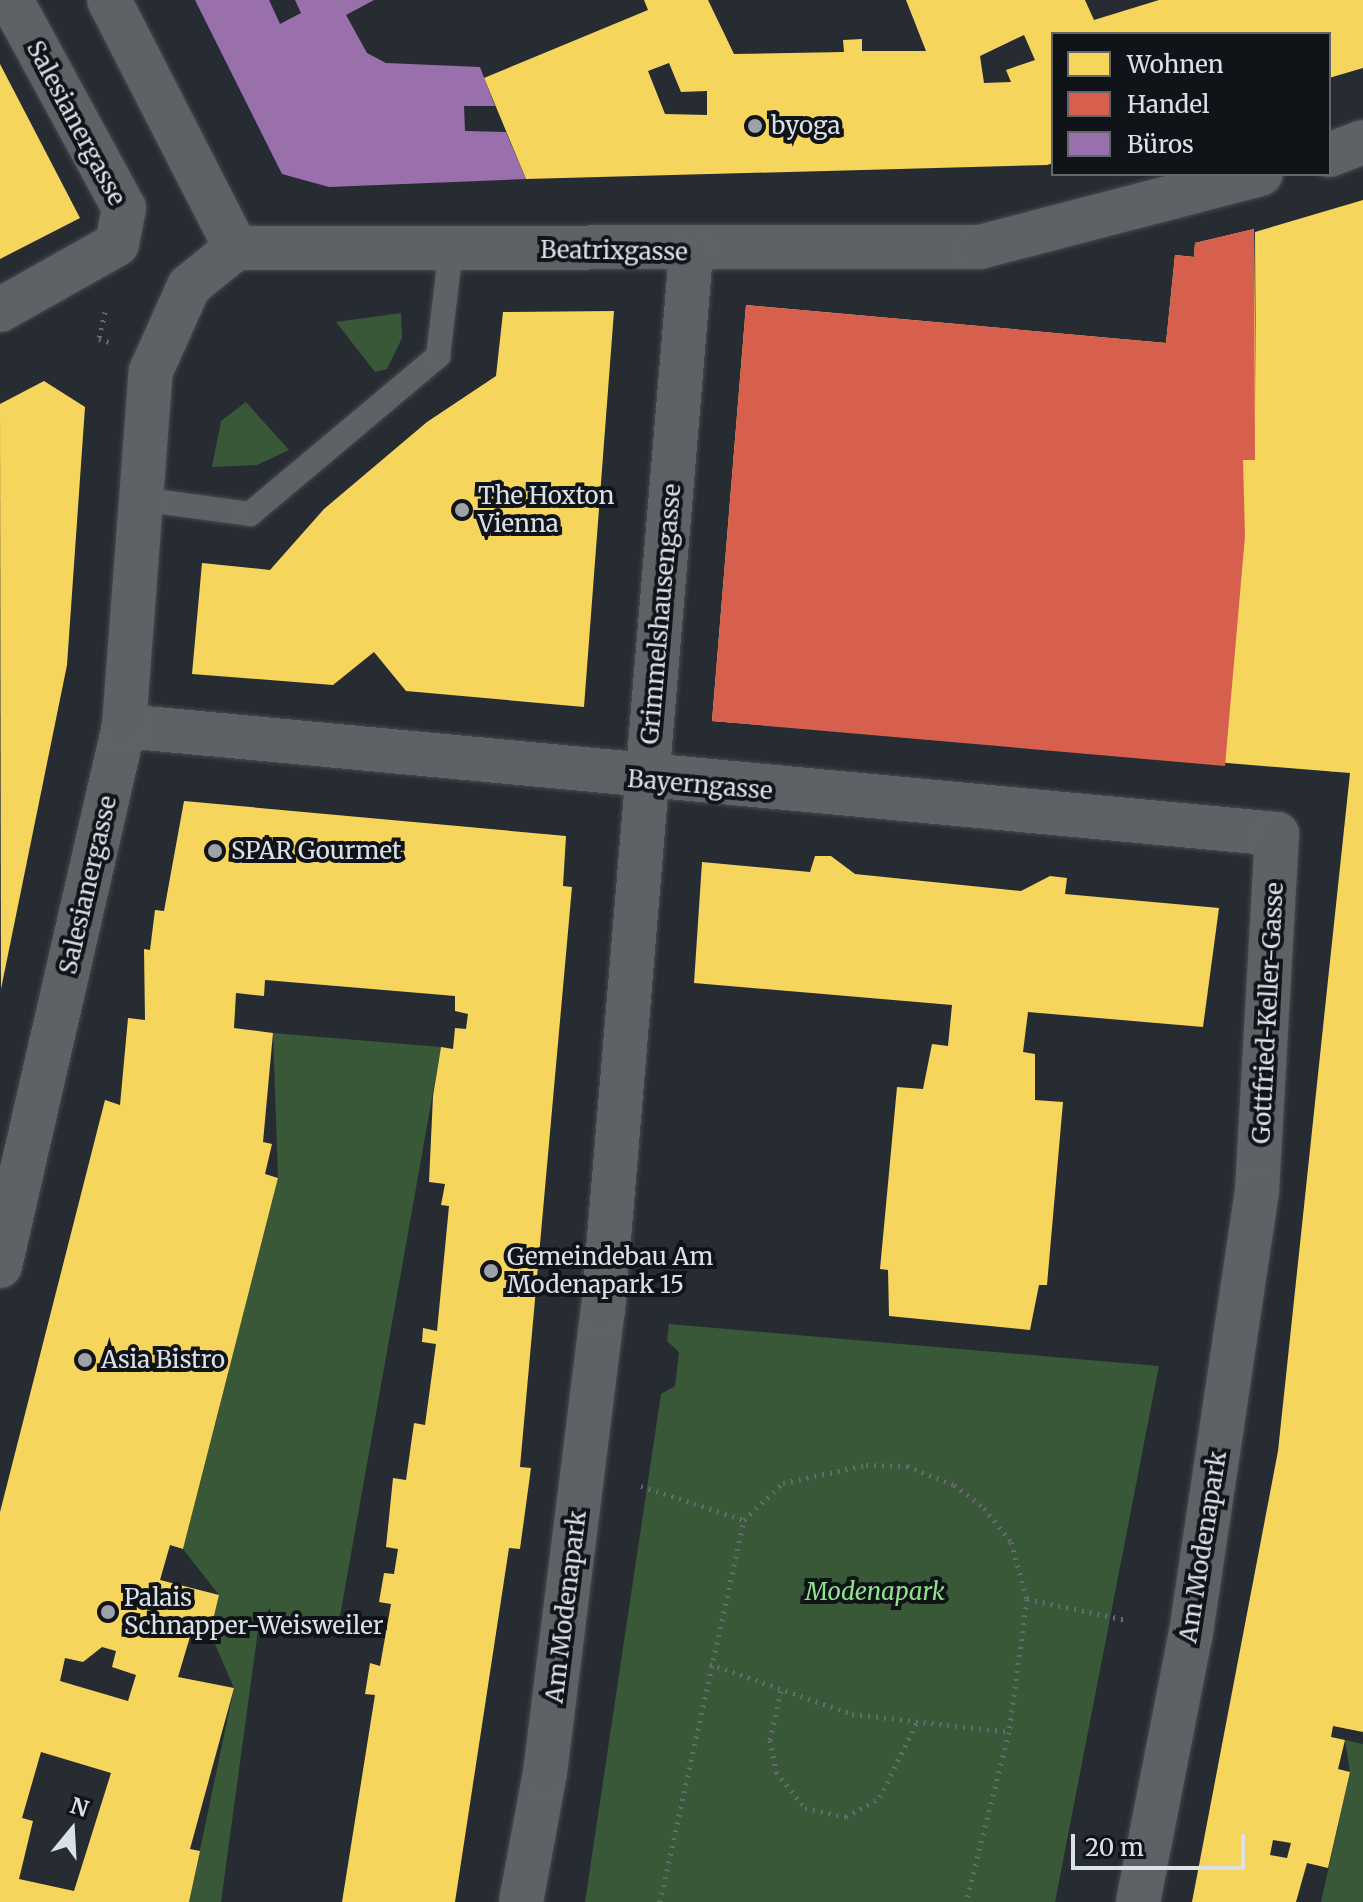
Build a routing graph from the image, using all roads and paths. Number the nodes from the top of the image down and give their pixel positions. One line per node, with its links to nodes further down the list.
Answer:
1 (11, 0): 9 (street, Salesianergasse)
2 (109, 0): 6 (street)
3 (1363, 142): 4 (street)
4 (1331, 154)
5 (1253, 176): 8 (street, Beatrixgasse)
6 (236, 248): 7 (street, Beatrixgasse); 10 (street, Salesianergasse)
7 (451, 249): 8 (street, Beatrixgasse); 10 (lane)
8 (691, 253): 12 (street, Grimmelshausengasse)
9 (0, 310)
10 (140, 499): 11 (street, Salesianergasse)
11 (124, 726): 12 (street, Bayerngasse); 15 (street, Salesianergasse)
12 (647, 780): 13 (street, Bayerngasse); 16 (street, Grimmelshausengasse)
13 (1277, 834): 14 (street, Gottfried-Keller-Gasse)
14 (1257, 1191): 28 (street, Am Modenapark)
15 (0, 1266)
16 (603, 1310): 25 (street, Am Modenapark)
17 (641, 1486): 18 (path)
18 (744, 1520): 19 (path); 21 (path)
19 (1027, 1599): 20 (path); 24 (path)
20 (1127, 1620)
21 (710, 1664): 22 (path); 26 (path)
22 (781, 1691): 23 (path); 23 (path)
23 (917, 1722): 24 (path)
24 (1009, 1732): 27 (path)
25 (521, 1902)
26 (660, 1902)
27 (966, 1902)
28 (1138, 1902)

